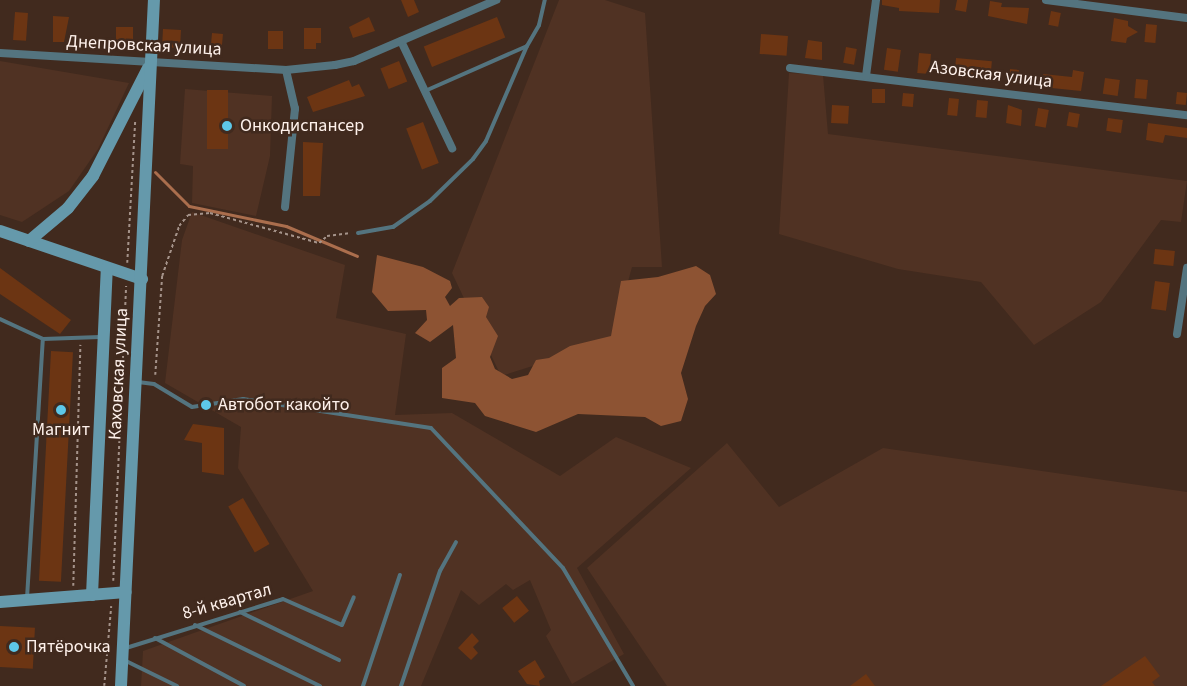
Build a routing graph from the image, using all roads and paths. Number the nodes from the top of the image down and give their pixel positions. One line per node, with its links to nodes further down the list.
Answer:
1 (154, 0): 10 (street, Каховская улица)
2 (496, 0): 7 (street, Днепровская улица)
3 (545, 0): 8 (lane)
4 (876, 0): 13 (street)
5 (1046, 0): 6 (street)
6 (1187, 18)
7 (401, 41): 12 (street, Днепровская улица); 14 (street)
8 (527, 46): 14 (lane); 20 (lane)
9 (0, 53): 10 (street, Днепровская улица)
10 (150, 65): 12 (street, Днепровская улица); 21 (street); 26 (street, Каховская улица)
11 (790, 68): 13 (street, Азовская улица)
12 (286, 70): 18 (street)
13 (866, 76): 15 (street, Азовская улица)
14 (425, 91): 17 (street)
15 (1187, 115)
16 (135, 118): 23 (path)
17 (452, 148)
18 (285, 207)
19 (0, 231): 21 (street)
20 (358, 232): 33 (path)
21 (28, 241): 22 (street)
22 (107, 268): 26 (street); 29 (street)
23 (127, 268)
24 (1187, 268): 28 (street)
25 (126, 276): 38 (path)
26 (142, 279): 32 (street, Каховская улица)
27 (0, 320): 31 (lane)
28 (1177, 334)
29 (104, 337): 30 (lane); 39 (street)
30 (80, 338): 31 (lane); 36 (path)
31 (43, 339): 41 (lane)
32 (136, 382): 33 (lane); 37 (street, Каховская улица)
33 (154, 384): 55 (lane)
34 (456, 542): 54 (lane)
35 (399, 575): 53 (lane)
36 (72, 589)
37 (126, 592): 38 (street); 46 (street, Каховская улица)
38 (112, 593): 39 (street); 48 (path)
39 (92, 595): 41 (street)
40 (354, 597): 43 (lane, 8-й квартал)
41 (27, 600): 42 (street)
42 (0, 602)
43 (239, 612): 44 (lane, 8-й квартал); 47 (lane)
44 (194, 625): 45 (lane, 8-й квартал); 52 (lane)
45 (155, 638): 46 (lane, 8-й квартал); 51 (lane)
46 (123, 654): 49 (street, Каховская улица); 50 (lane)
47 (339, 660)
48 (104, 686)
49 (121, 686)
50 (177, 686)
51 (244, 686)
52 (320, 686)
53 (363, 686)
54 (401, 686)
55 (633, 686)

